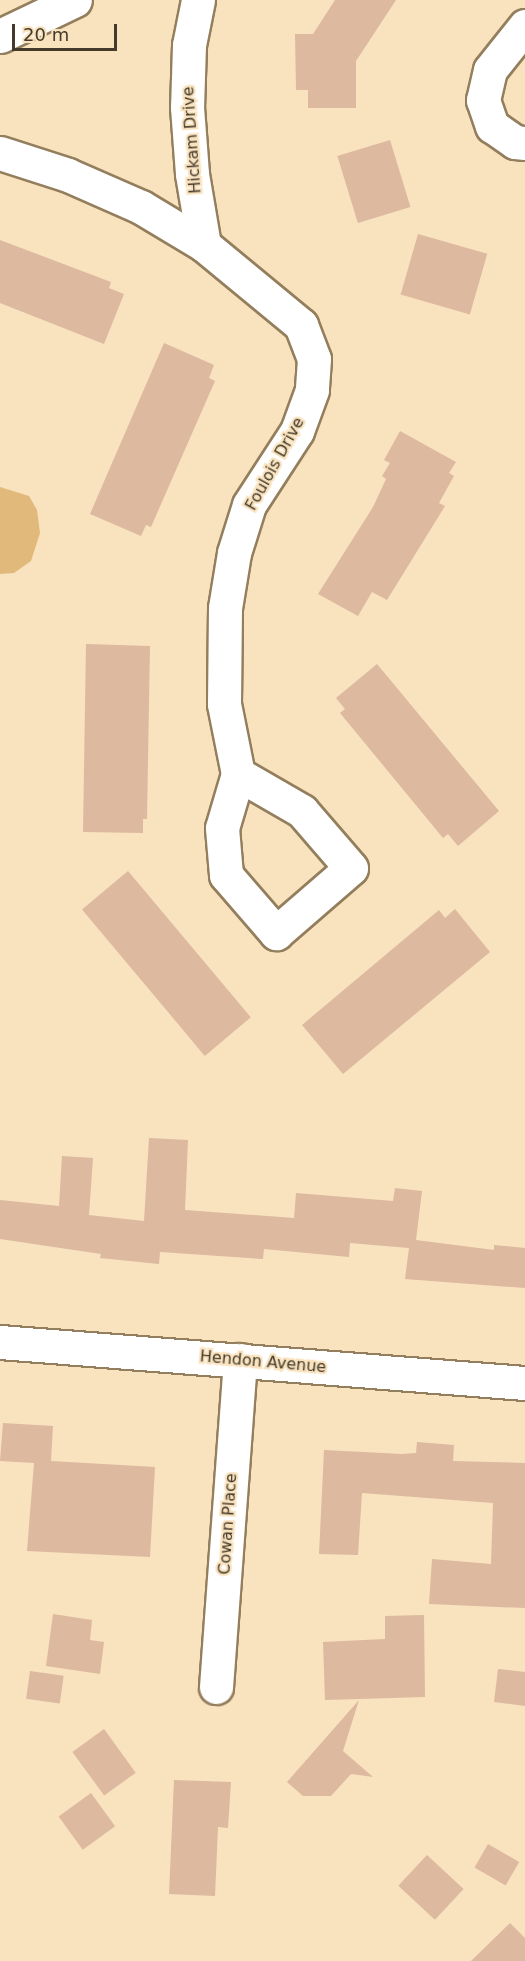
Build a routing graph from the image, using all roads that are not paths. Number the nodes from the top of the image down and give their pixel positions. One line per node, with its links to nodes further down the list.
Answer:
1 (75, 0): 4 (street)
2 (198, 0): 7 (street, Hickam Drive)
3 (525, 26): 5 (street)
4 (0, 36)
5 (525, 143)
6 (0, 153): 7 (street, Foulois Drive)
7 (204, 245): 8 (street, Foulois Drive)
8 (238, 774): 8 (street, Foulois Drive)
9 (0, 1342): 10 (street, Hendon Avenue)
10 (240, 1360): 11 (street, Hendon Avenue); 12 (street, Cowan Place)
11 (525, 1383)
12 (216, 1687)

